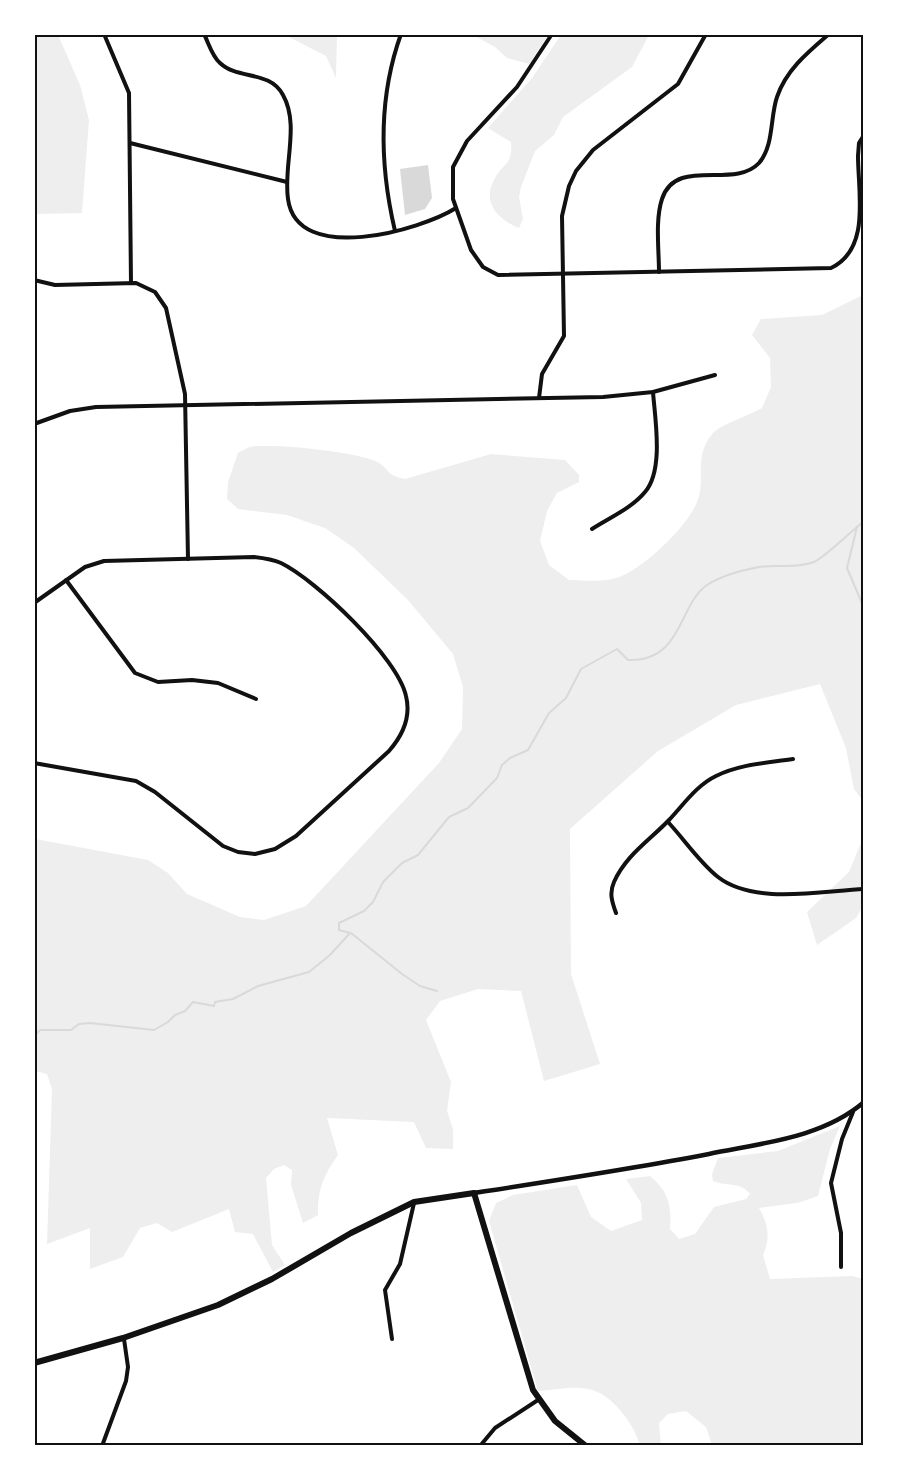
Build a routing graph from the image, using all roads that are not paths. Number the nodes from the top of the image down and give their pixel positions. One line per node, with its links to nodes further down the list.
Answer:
1 (104, 34): 8 (street)
2 (204, 34): 9 (street)
3 (401, 34): 11 (street)
4 (552, 34): 10 (street)
5 (706, 34): 13 (street)
6 (829, 34): 12 (street)
7 (864, 135): 12 (street)
8 (130, 143): 9 (street); 15 (street)
9 (287, 182): 11 (street)
10 (456, 208): 11 (street); 13 (street)
11 (395, 231)
12 (659, 272): 13 (street)
13 (564, 275): 18 (street)
14 (34, 280): 15 (street)
15 (131, 283): 19 (street)
16 (715, 375): 17 (street)
17 (653, 392): 18 (street); 21 (street)
18 (539, 398): 19 (street)
19 (186, 405): 20 (street); 22 (street)
20 (34, 424)
21 (592, 529)
22 (188, 559): 23 (street); 27 (street)
23 (66, 580): 24 (street); 25 (street)
24 (34, 603)
25 (256, 699)
26 (793, 759): 28 (street)
27 (34, 763)
28 (668, 821): 29 (street); 30 (street)
29 (864, 889)
30 (616, 913)
31 (864, 1102): 32 (street)
32 (853, 1111): 33 (street); 35 (street)
33 (474, 1193): 34 (main road); 39 (main road)
34 (414, 1202): 36 (main road); 37 (street)
35 (841, 1267)
36 (123, 1338): 38 (main road); 40 (street)
37 (392, 1340)
38 (34, 1363)
39 (538, 1400): 41 (street); 42 (main road)
40 (102, 1446)
41 (480, 1446)
42 (586, 1446)

